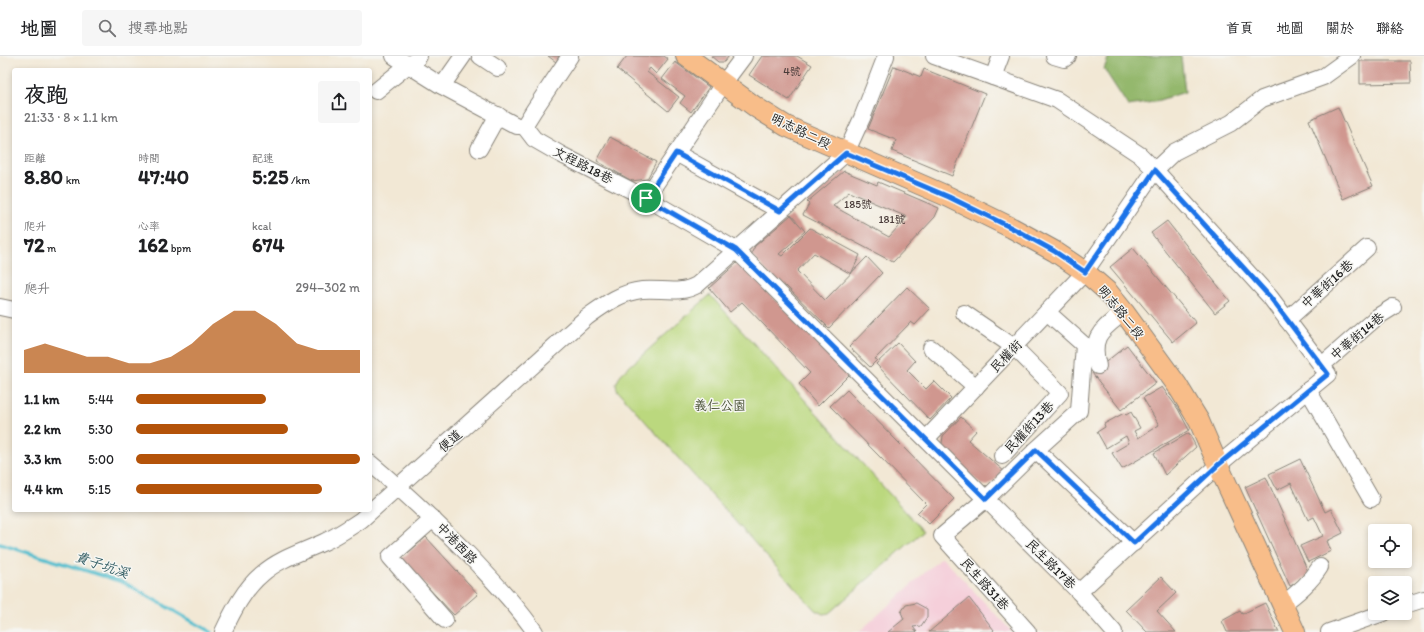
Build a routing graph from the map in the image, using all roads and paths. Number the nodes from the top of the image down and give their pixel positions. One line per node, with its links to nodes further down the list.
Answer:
1 (394, 56): 13 (street)
2 (463, 56): 17 (street)
3 (480, 56): 14 (street)
4 (570, 56): 20 (street)
5 (686, 56): 16 (main road, 明志路二段)
6 (744, 56): 16 (street)
7 (886, 56): 23 (street)
8 (934, 56): 15 (street)
9 (1001, 56): 15 (street)
10 (1054, 56): 11 (street)
11 (1068, 56)
12 (1352, 56): 24 (street, 民權街)
13 (414, 60): 17 (street); 18 (street)
14 (498, 68)
15 (993, 77): 24 (street)
16 (723, 84): 22 (street); 23 (main road, 明志路二段)
17 (442, 86): 19 (street)
18 (376, 91)
19 (498, 115): 20 (street); 21 (street)
20 (524, 126): 25 (street, 文程路18巷)
21 (479, 149)
22 (676, 153): 25 (street); 26 (street)
23 (846, 153): 26 (street); 29 (main road, 明志路二段)
24 (1155, 170): 29 (street, 民權街); 36 (street)
25 (646, 198): 28 (street, 文程路18巷)
26 (780, 211): 28 (street)
27 (1367, 248): 36 (street, 中華街16巷)
28 (736, 250): 43 (street); 48 (street, 便道)
29 (1085, 272): 33 (street, 民權街); 34 (main road, 明志路二段)
30 (0, 308): 32 (street)
31 (1393, 308): 40 (street, 中華街14巷)
32 (12, 310)
33 (1047, 312): 37 (street, 民權街); 44 (street)
34 (1124, 312): 39 (street); 47 (main road, 明志路二段)
35 (964, 313): 37 (street)
36 (1287, 320): 40 (street)
37 (1014, 347): 41 (street, 民權街); 45 (street, 民權街13巷)
38 (931, 348): 41 (street)
39 (1098, 366)
40 (1321, 366): 42 (street)
41 (976, 387): 43 (street, 民權街)
42 (1308, 390): 47 (street); 50 (street)
43 (926, 439): 49 (street)
44 (1036, 450): 49 (street); 54 (street)
45 (1002, 456)
46 (372, 465): 48 (street, 中港西路)
47 (1218, 465): 54 (street); 59 (main road, 明志路二段)
48 (399, 487): 51 (street, 便道); 53 (street, 中港西路)
49 (986, 499): 56 (street, 民生路17巷); 64 (street, 民生路31巷)
50 (1371, 499)
51 (372, 510)
52 (370, 512): 62 (street, 便道)
53 (433, 519): 61 (street); 63 (street, 中港西路)
54 (1134, 543): 56 (street)
55 (1320, 567): 59 (street)
56 (1079, 592): 65 (street, 民生路17巷)
57 (1424, 599): 58 (street)
58 (1412, 603)
59 (1282, 605): 66 (main road, 明志路二段)
60 (1368, 618): 67 (street)
61 (445, 620)
62 (224, 630)
63 (535, 632)
64 (1028, 632)
65 (1114, 632)
66 (1295, 632)
67 (1329, 632)

